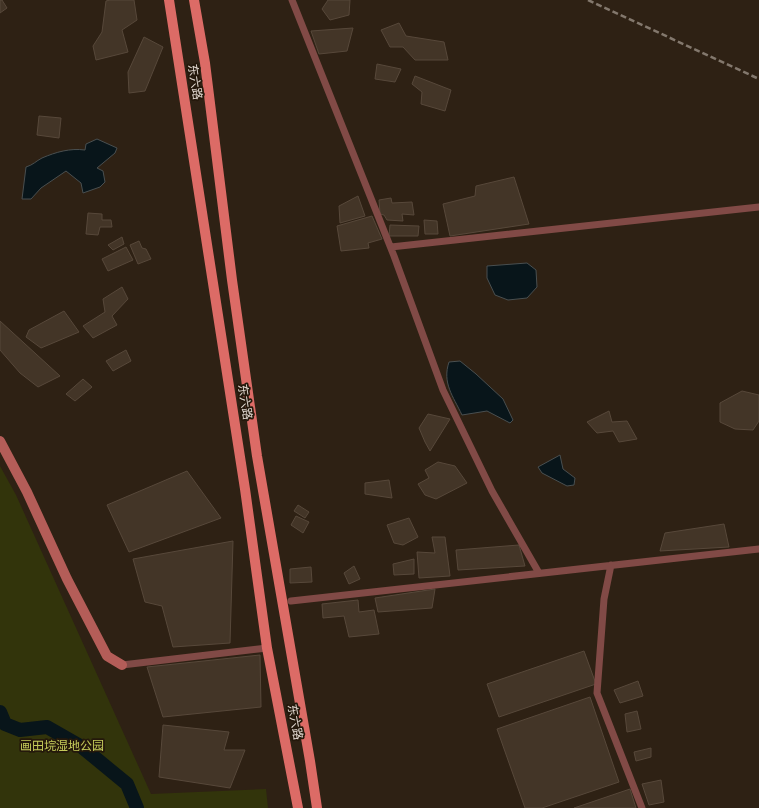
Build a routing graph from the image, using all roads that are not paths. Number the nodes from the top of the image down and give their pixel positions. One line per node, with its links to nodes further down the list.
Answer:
1 (169, 0): 12 (main road, 东六路)
2 (194, 0): 15 (main road, 东六路)
3 (292, 0): 5 (street)
4 (759, 207): 5 (street)
5 (391, 247): 10 (street)
6 (0, 441): 13 (main road)
7 (0, 455): 13 (main road)
8 (759, 549): 9 (street)
9 (611, 565): 10 (street); 16 (street)
10 (539, 573): 11 (street)
11 (291, 601)
12 (267, 648): 13 (street); 14 (main road, 东六路)
13 (122, 665)
14 (298, 808)
15 (317, 808)
16 (642, 808)

